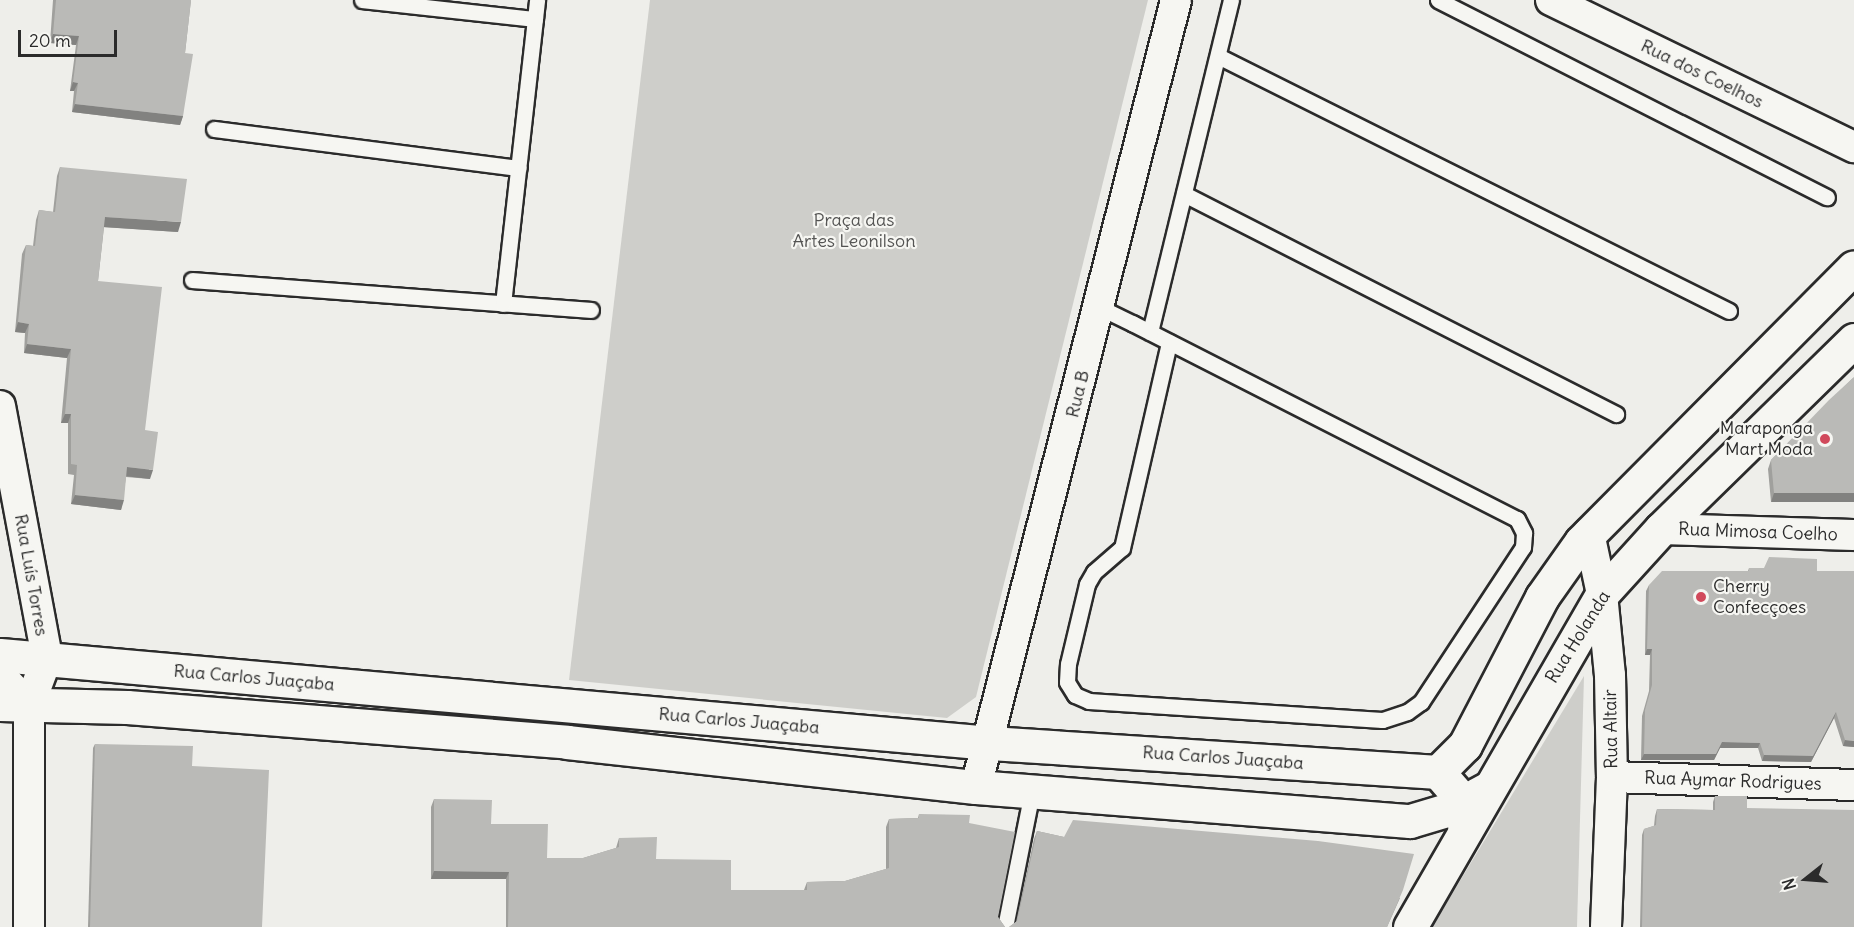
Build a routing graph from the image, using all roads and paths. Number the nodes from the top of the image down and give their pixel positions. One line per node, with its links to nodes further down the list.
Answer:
1 (362, 0): 7 (lane)
2 (537, 0): 7 (lane)
3 (1176, 0): 17 (street, Rua B)
4 (1231, 0): 8 (lane)
5 (1438, 0): 13 (lane)
6 (1551, 0): 10 (street, Rua dos Coelhos)
7 (535, 19): 11 (lane)
8 (1218, 56): 12 (lane); 19 (lane)
9 (214, 129): 11 (lane)
10 (1854, 147)
11 (519, 168): 16 (lane)
12 (1184, 194): 20 (lane); 24 (lane)
13 (1827, 197)
14 (1854, 267): 26 (street)
15 (192, 280): 16 (lane)
16 (503, 304): 18 (lane)
17 (1100, 307): 20 (lane); 33 (street, Rua B)
18 (591, 310)
19 (1729, 311)
20 (1150, 332): 22 (lane)
21 (1854, 340): 25 (street, Rua Holanda)
22 (1169, 342): 22 (lane)
23 (0, 406): 30 (street, Rua Luís Torres)
24 (1616, 414)
25 (1661, 529): 27 (street, Rua Mimosa Coelho); 28 (street, Rua Holanda)
26 (1589, 533): 28 (street, Rua Altair); 34 (street)
27 (1854, 535)
28 (1602, 594): 35 (street, Rua Altair); 39 (street, Rua Holanda)
29 (0, 655): 30 (street, Rua Carlos Juaçaba)
30 (46, 658): 32 (street, Rua Luís Torres); 33 (street, Rua Carlos Juaçaba)
31 (0, 661): 32 (street)
32 (14, 705): 37 (street, Rua Carlos Juaçaba); 40 (street, Rua Luís Torres)
33 (990, 743): 34 (street, Rua Carlos Juaçaba); 37 (street, Rua B)
34 (1437, 772): 39 (street)
35 (1612, 777): 36 (street, Rua Aymar Rodrigues); 43 (street, Rua Altair)
36 (1854, 785)
37 (976, 787): 38 (street, Rua Carlos Juaçaba)
38 (1032, 792): 39 (street, Rua Carlos Juaçaba); 41 (lane)
39 (1472, 807): 42 (street, Rua Holanda)
40 (29, 927)
41 (1005, 927)
42 (1410, 927)
43 (1606, 927)

